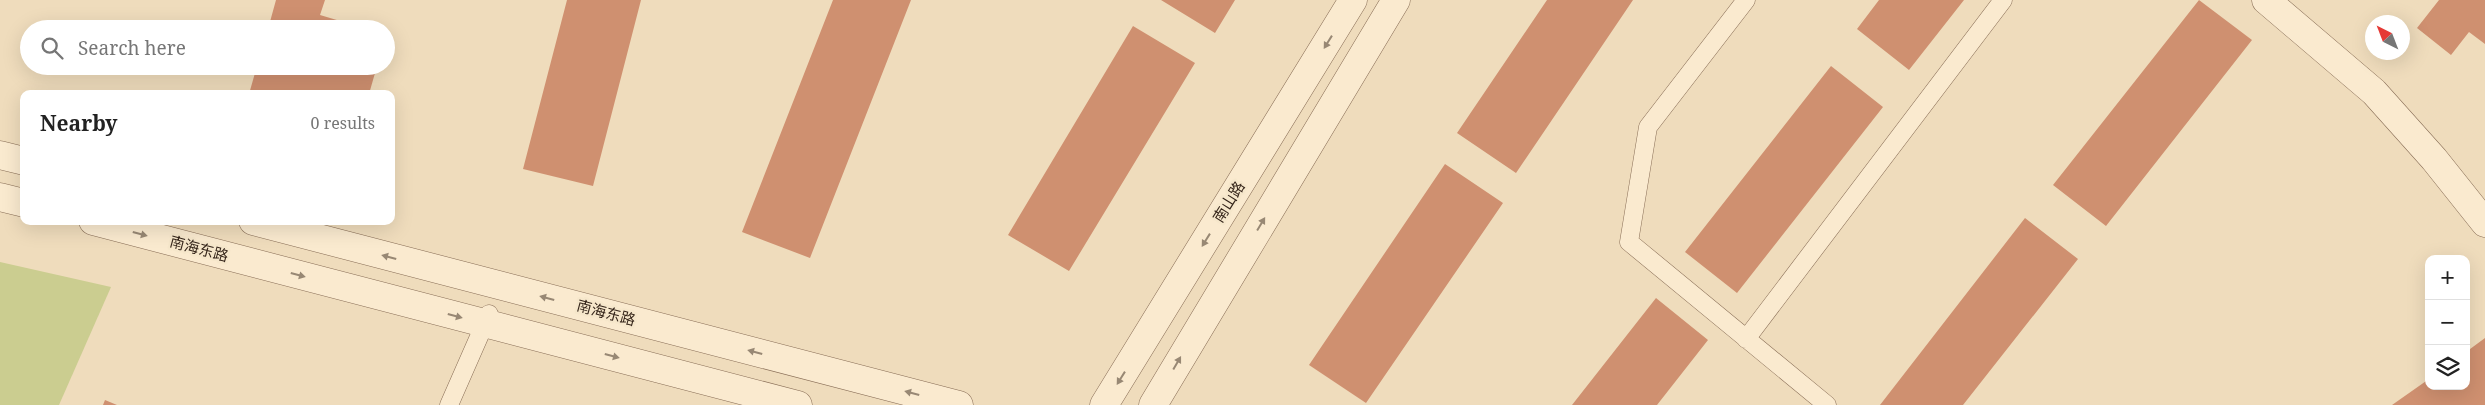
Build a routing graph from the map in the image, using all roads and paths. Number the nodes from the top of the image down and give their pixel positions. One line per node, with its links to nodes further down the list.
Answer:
1 (1353, 0): 18 (street, 南山路, one-way to 18)
2 (1396, 0): 19 (street, one-way to 2)
3 (1746, 0): 14 (lane)
4 (2003, 0): 14 (lane)
5 (2266, 0): 10 (street)
6 (0, 155): 7 (street)
7 (20, 161)
8 (0, 197): 9 (street)
9 (20, 202)
10 (2485, 223)
11 (108, 225): 16 (street, 南海东路, one-way to 16)
12 (269, 225): 17 (street, 南海东路, one-way to 12)
13 (488, 314): 15 (lane)
14 (1746, 338): 20 (lane)
15 (449, 405)
16 (798, 405)
17 (959, 405)
18 (1104, 405)
19 (1153, 405)
20 (1827, 405)

